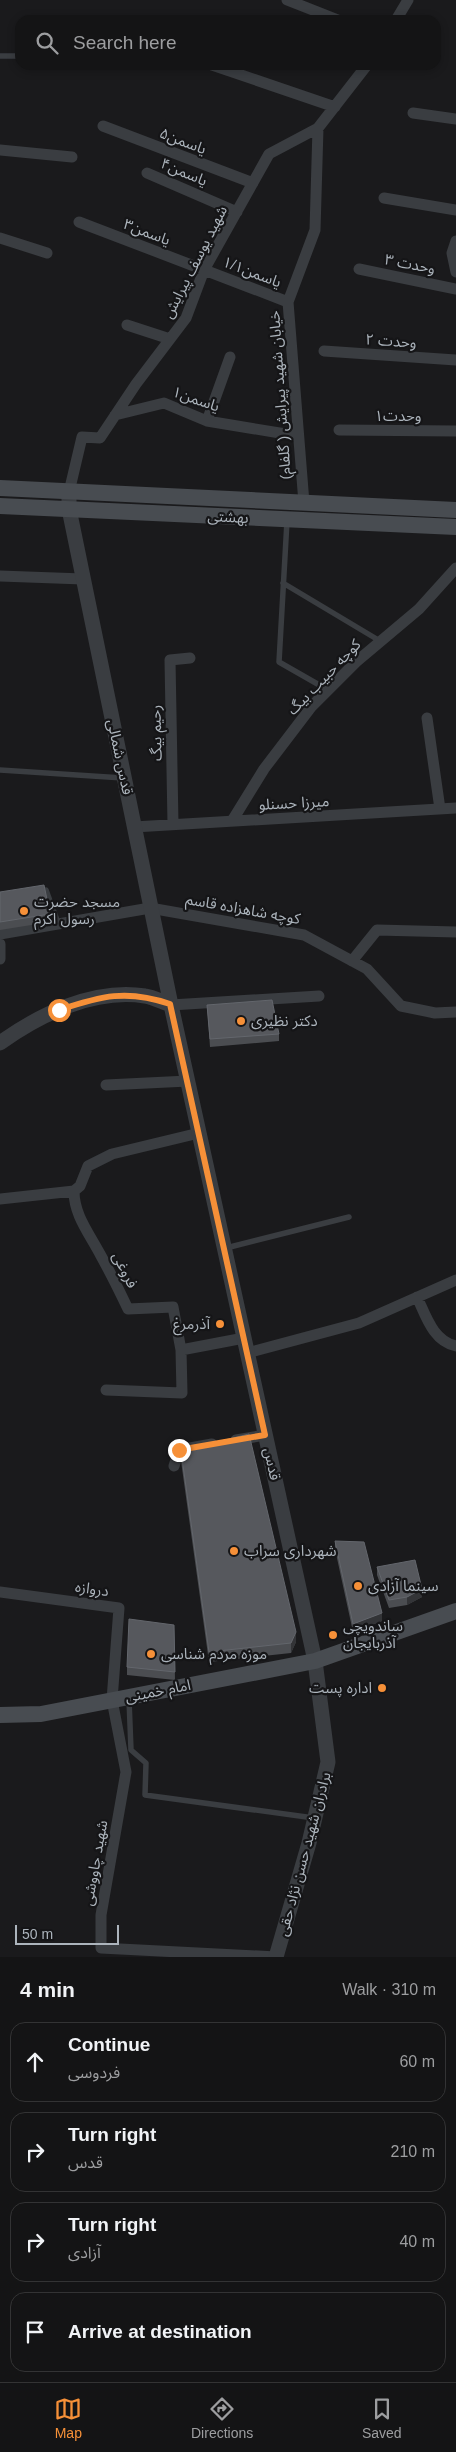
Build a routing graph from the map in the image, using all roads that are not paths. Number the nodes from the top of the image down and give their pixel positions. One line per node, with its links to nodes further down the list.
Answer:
1 (286, 0): 3 (street)
2 (408, 0): 4 (street)
3 (325, 15)
4 (399, 15)
5 (0, 56): 6 (lane)
6 (15, 56)
7 (227, 70): 9 (street)
8 (363, 70): 9 (street)
9 (334, 107): 13 (street)
10 (413, 113): 11 (street)
11 (456, 118)
12 (103, 126): 17 (street, یاسمن۵)
13 (318, 128): 17 (street, شهید یوسف پیرایش); 29 (street, خیابان شهید پیرایش ( گلفام))
14 (0, 150): 15 (street)
15 (72, 157)
16 (147, 173): 20 (street, یاسمن۴)
17 (253, 183): 20 (street, شهید یوسف پیرایش)
18 (384, 198): 19 (street)
19 (456, 210)
20 (237, 212): 26 (street, شهید یوسف پیرایش)
21 (79, 222): 26 (street, یاسمن۳)
22 (0, 238): 24 (street)
23 (456, 241): 27 (street)
24 (47, 253)
25 (359, 269): 28 (street, وحدت ۳)
26 (204, 270): 29 (street, یاسمن۱/۱); 31 (street, شهید یوسف پیرایش)
27 (456, 272)
28 (456, 289)
29 (288, 302): 39 (street, خیابان شهید پیرایش ( گلفام))
30 (127, 325): 31 (street)
31 (170, 339): 35 (street, شهید یوسف پیرایش)
32 (324, 351): 34 (street, وحدت ۲)
33 (230, 357): 36 (street)
34 (456, 360)
35 (115, 416): 36 (street, یاسمن۱); 41 (street, شهید یوسف پیرایش)
36 (207, 422): 39 (street, یاسمن۱)
37 (340, 430): 38 (street, وحدت۱)
38 (456, 431)
39 (298, 436): 42 (street, خیابان شهید پیرایش ( گلفام))
40 (0, 488): 41 (main road, بهشتی)
41 (69, 492): 42 (main road, بهشتی); 44 (street, قدس شمالی)
42 (304, 503): 45 (main road, بهشتی)
43 (0, 506): 44 (main road, بهشتی)
44 (69, 509): 46 (main road, بهشتی); 50 (street, قدس شمالی)
45 (456, 510)
46 (287, 520): 47 (main road, بهشتی); 51 (lane)
47 (456, 527)
48 (456, 568): 52 (street, کوچه حبیب بیگ)
49 (0, 576): 50 (street)
50 (83, 579): 57 (street, قدس شمالی)
51 (283, 583): 52 (lane); 54 (lane)
52 (381, 641): 54 (street, کوچه حبیب بیگ)
53 (190, 658): 61 (street, رحیم بیگ)
54 (328, 690): 60 (street, کوچه حبیب بیگ)
55 (427, 718): 59 (street)
56 (0, 770): 57 (lane)
57 (124, 778): 62 (street, قدس شمالی)
58 (456, 808): 59 (street, میرزا حسنلو)
59 (440, 809): 60 (street, میرزا حسنلو)
60 (232, 821): 61 (street, میرزا حسنلو)
61 (173, 824): 62 (street, میرزا حسنلو)
62 (134, 827): 64 (street, قدس شمالی)
63 (28, 892): 65 (lane)
64 (150, 908): 65 (street, کوچه شاهزاده قاسم); 70 (street, کوچه شاهزاده قاسم); 72 (street, قدس شمالی)
65 (58, 923): 67 (street, کوچه شاهزاده قاسم)
66 (456, 932): 70 (street)
67 (0, 934)
68 (0, 944): 69 (street)
69 (0, 959)
70 (352, 961): 73 (street, کوچه شاهزاده قاسم)
71 (319, 996): 72 (street)
72 (170, 1004): 74 (street); 75 (street, قدس)
73 (456, 1012)
74 (0, 1043)
75 (188, 1081): 76 (street); 77 (street, قدس)
76 (106, 1085)
77 (199, 1132): 78 (street); 81 (street, قدس)
78 (74, 1191): 79 (street); 86 (street, فروغی)
79 (0, 1199)
80 (349, 1217): 81 (lane)
81 (224, 1248): 84 (street, قدس)
82 (456, 1280): 83 (street)
83 (417, 1297): 84 (street); 85 (street)
84 (246, 1346): 86 (street); 88 (street, قدس)
85 (456, 1346)
86 (181, 1350): 87 (street, فروغی)
87 (106, 1390)
88 (265, 1435): 89 (street); 92 (street, قدس)
89 (174, 1466)
90 (0, 1592): 94 (street, دروازه)
91 (456, 1611): 92 (main road, امام خمینی)
92 (315, 1661): 93 (main road, امام خمینی); 96 (street, برادران شهید حسن نژاد حقی)
93 (129, 1697): 94 (main road, امام خمینی); 96 (lane)
94 (112, 1700): 95 (main road, امام خمینی); 97 (street, شهید چاووشی)
95 (0, 1715)
96 (314, 1818): 97 (street, برادران شهید حسن نژاد حقی)
97 (276, 1957)

